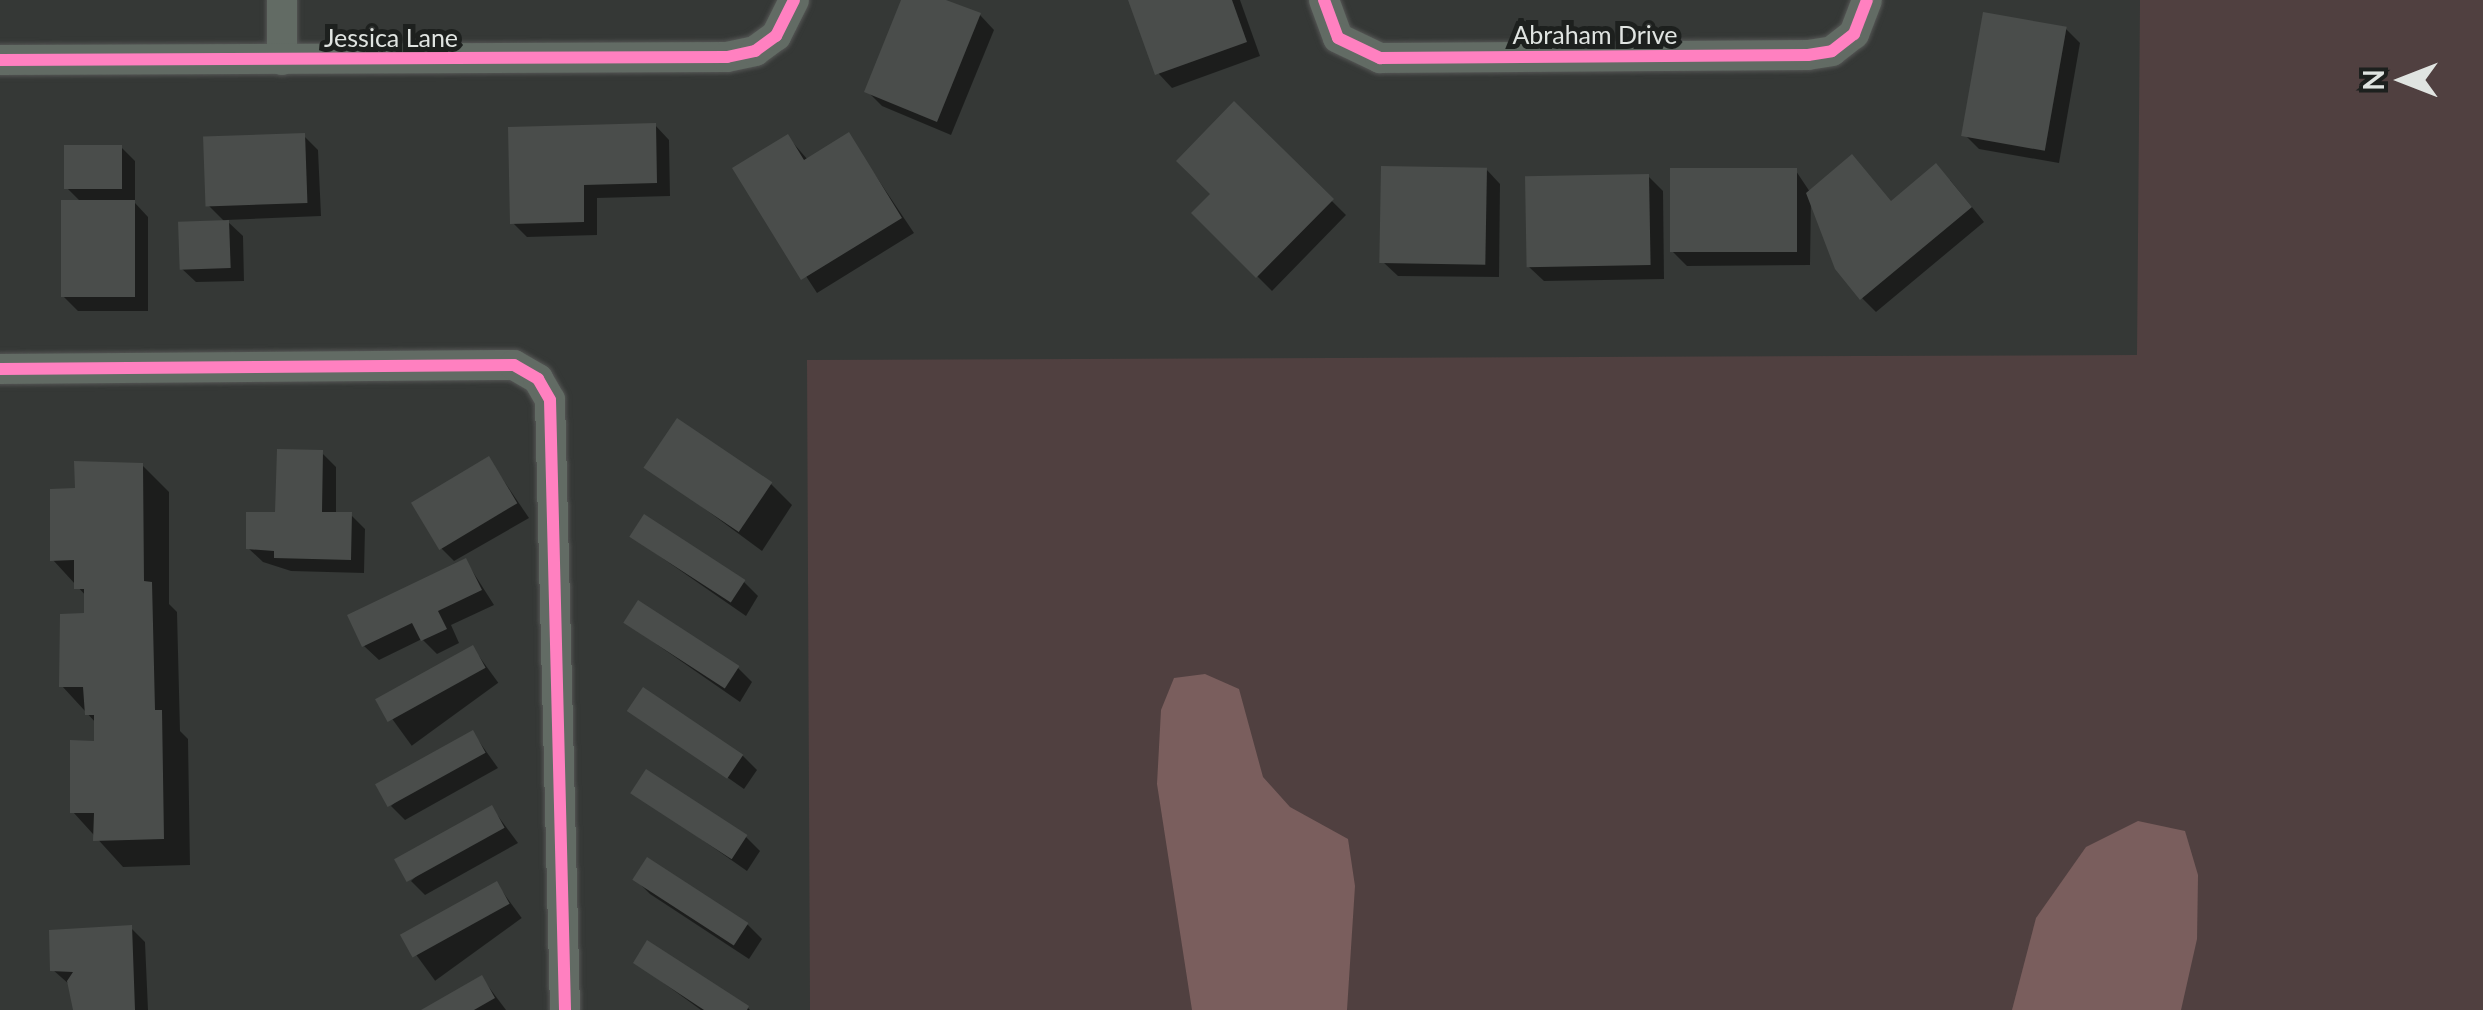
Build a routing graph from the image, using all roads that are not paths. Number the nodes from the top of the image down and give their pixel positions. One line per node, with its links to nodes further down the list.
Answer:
1 (282, 0): 6 (street)
2 (794, 0): 6 (street, Jessica Lane)
3 (1324, 0): 4 (street, Abraham Drive)
4 (1867, 0)
5 (0, 60): 6 (street, Jessica Lane)
6 (282, 60)
7 (0, 369): 8 (street)
8 (565, 1010)

